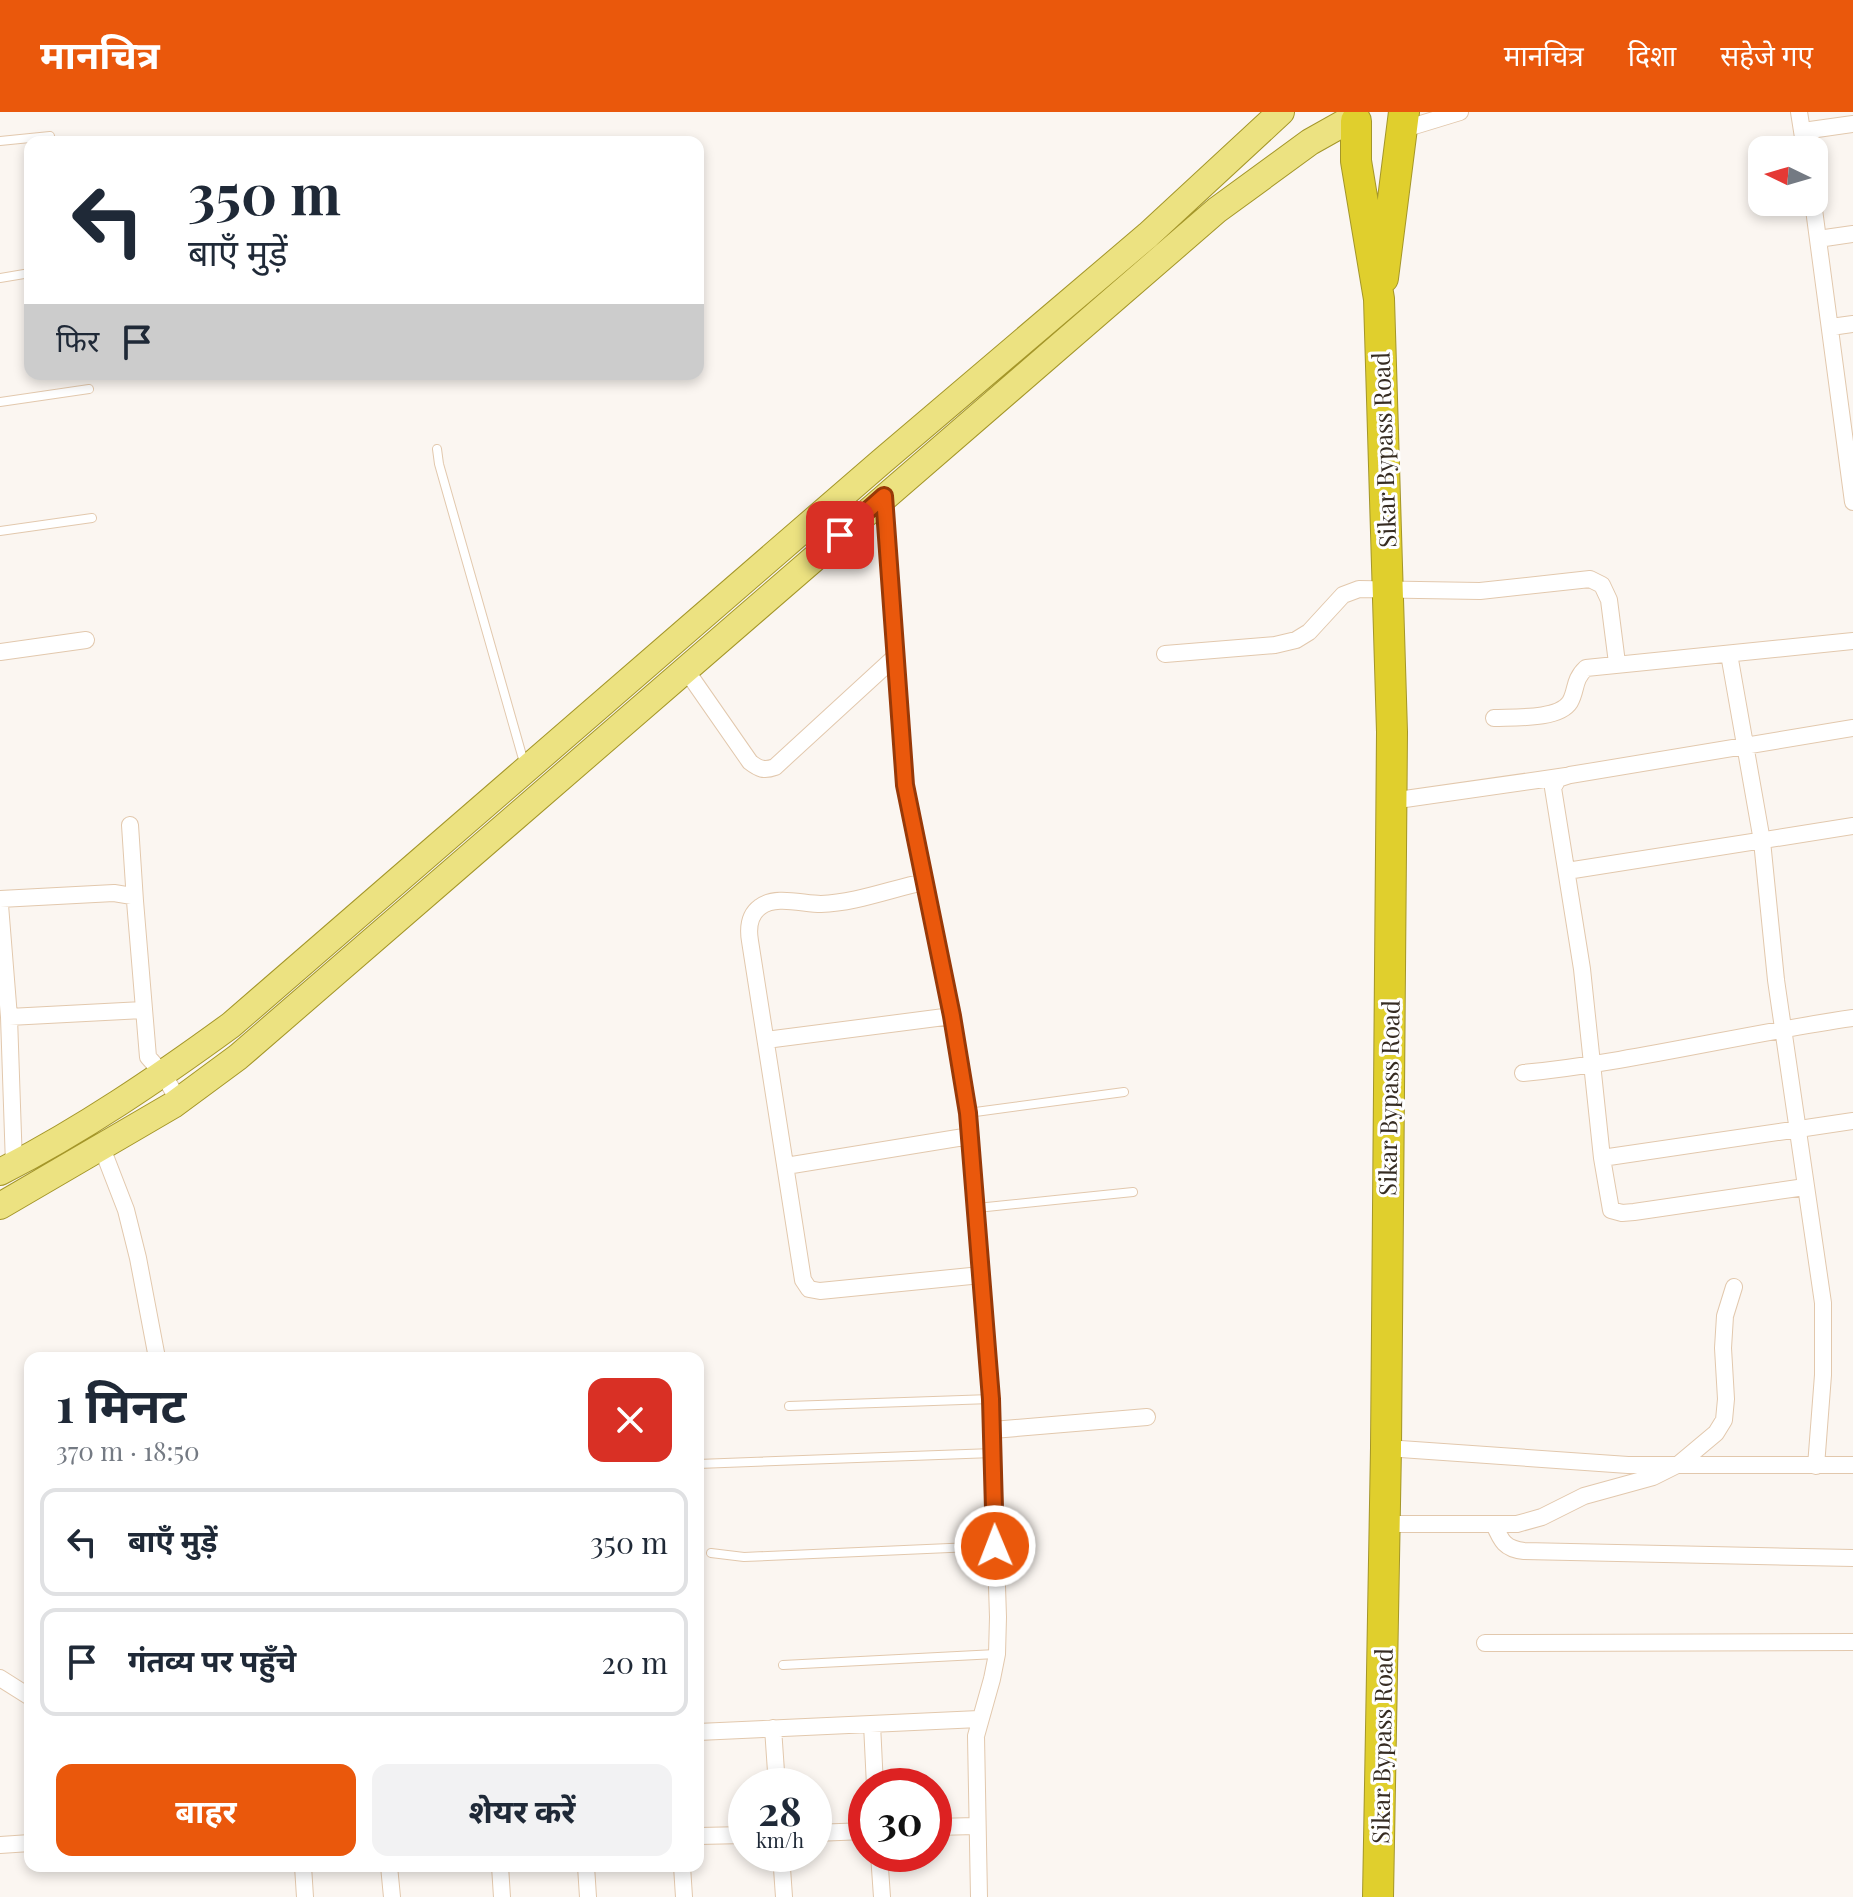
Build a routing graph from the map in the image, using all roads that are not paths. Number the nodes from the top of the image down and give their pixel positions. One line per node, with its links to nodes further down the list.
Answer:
1 (1281, 112): 38 (main road)
2 (1460, 112): 5 (street)
3 (1799, 112): 7 (street)
4 (1349, 117): 5 (highway); 16 (highway, Sikar Bypass Road); 22 (main road)
5 (1402, 118): 16 (highway, Sikar Bypass Road)
6 (1853, 124): 7 (street)
7 (1803, 131): 8 (street)
8 (1804, 136)
9 (24, 139): 10 (lane)
10 (0, 141)
11 (1815, 216): 13 (street)
12 (1853, 234): 13 (street)
13 (1818, 239): 18 (street)
14 (24, 274): 15 (lane)
15 (0, 278)
16 (1379, 299): 26 (highway, Sikar Bypass Road)
17 (1853, 324): 18 (street)
18 (1831, 327): 23 (street)
19 (89, 389): 20 (lane)
20 (0, 402)
21 (437, 449): 38 (lane)
22 (884, 496): 32 (street); 34 (main road)
23 (1853, 502)
24 (92, 518): 25 (lane)
25 (0, 531)
26 (1387, 588): 30 (street); 33 (street); 40 (highway, Sikar Bypass Road)
27 (86, 640): 29 (street)
28 (1853, 641): 31 (street)
29 (0, 652)
30 (1165, 654)
31 (1729, 654): 33 (street); 37 (street)
32 (896, 656): 34 (street); 45 (street)
33 (1617, 663): 35 (street)
34 (686, 670): 58 (main road)
35 (1494, 718)
36 (1853, 728): 37 (street)
37 (1746, 747): 39 (street); 43 (street)
38 (526, 771): 56 (main road)
39 (1568, 776): 40 (street); 44 (street)
40 (1391, 801): 78 (highway, Sikar Bypass Road)
41 (130, 825): 46 (street)
42 (1853, 826): 43 (street)
43 (1762, 841): 44 (street); 52 (street)
44 (1567, 871): 54 (street)
45 (924, 882): 49 (street); 53 (street)
46 (135, 901): 47 (street); 48 (street)
47 (0, 902): 50 (street)
48 (143, 1010): 50 (street); 56 (street)
49 (952, 1016): 53 (street); 59 (street)
50 (9, 1017): 66 (street)
51 (1853, 1018): 52 (street)
52 (1783, 1028): 54 (street); 61 (street)
53 (766, 1040): 65 (street)
54 (1591, 1066): 55 (street); 64 (street)
55 (1523, 1073)
56 (164, 1075): 58 (street); 66 (main road)
57 (1124, 1092): 59 (lane)
58 (178, 1100): 63 (main road)
59 (968, 1113): 62 (street)
60 (1853, 1121): 61 (street)
61 (1798, 1128): 64 (street); 67 (street)
62 (970, 1136): 65 (street); 70 (street)
63 (102, 1148): 69 (main road); 73 (street)
64 (1602, 1158): 67 (street)
65 (786, 1166): 71 (street)
66 (7, 1168)
67 (1805, 1187): 83 (street)
68 (1133, 1192): 70 (lane)
69 (0, 1206)
70 (977, 1208): 71 (street)
71 (981, 1275): 74 (street)
72 (1734, 1287): 81 (street)
73 (156, 1352)
74 (991, 1399): 75 (lane); 77 (street)
75 (789, 1406)
76 (1147, 1417): 77 (street)
77 (993, 1430): 79 (street)
78 (1386, 1448): 81 (street); 84 (highway, Sikar Bypass Road)
79 (994, 1453): 80 (lane); 86 (street)
80 (704, 1464)
81 (1679, 1464): 83 (street); 85 (street)
82 (1853, 1465): 83 (street)
83 (1816, 1466)
84 (1386, 1524): 85 (street); 122 (highway, Sikar Bypass Road)
85 (1494, 1524): 88 (street)
86 (995, 1546): 87 (lane); 91 (street)
87 (711, 1553)
88 (1853, 1558)
89 (1853, 1642): 90 (street)
90 (1485, 1643)
91 (997, 1654): 92 (lane); 95 (street)
92 (783, 1665)
93 (0, 1678): 94 (street)
94 (24, 1693)
95 (979, 1719): 96 (street); 101 (street)
96 (872, 1724): 97 (street); 100 (street)
97 (773, 1728): 98 (street); 99 (street)
98 (704, 1732)
99 (776, 1768)
100 (874, 1768)
101 (976, 1826): 102 (street); 121 (street)
102 (952, 1827)
103 (728, 1835): 104 (street)
104 (704, 1836)
105 (24, 1843): 106 (street)
106 (0, 1845)
107 (303, 1872): 114 (street)
108 (390, 1872): 115 (street)
109 (500, 1872): 116 (street)
110 (586, 1872): 117 (street)
111 (682, 1872): 118 (street)
112 (782, 1872): 119 (street)
113 (880, 1872): 120 (street)
114 (305, 1897)
115 (392, 1897)
116 (502, 1897)
117 (588, 1897)
118 (684, 1897)
119 (784, 1897)
120 (882, 1897)
121 (979, 1897)
122 (1378, 1897)

